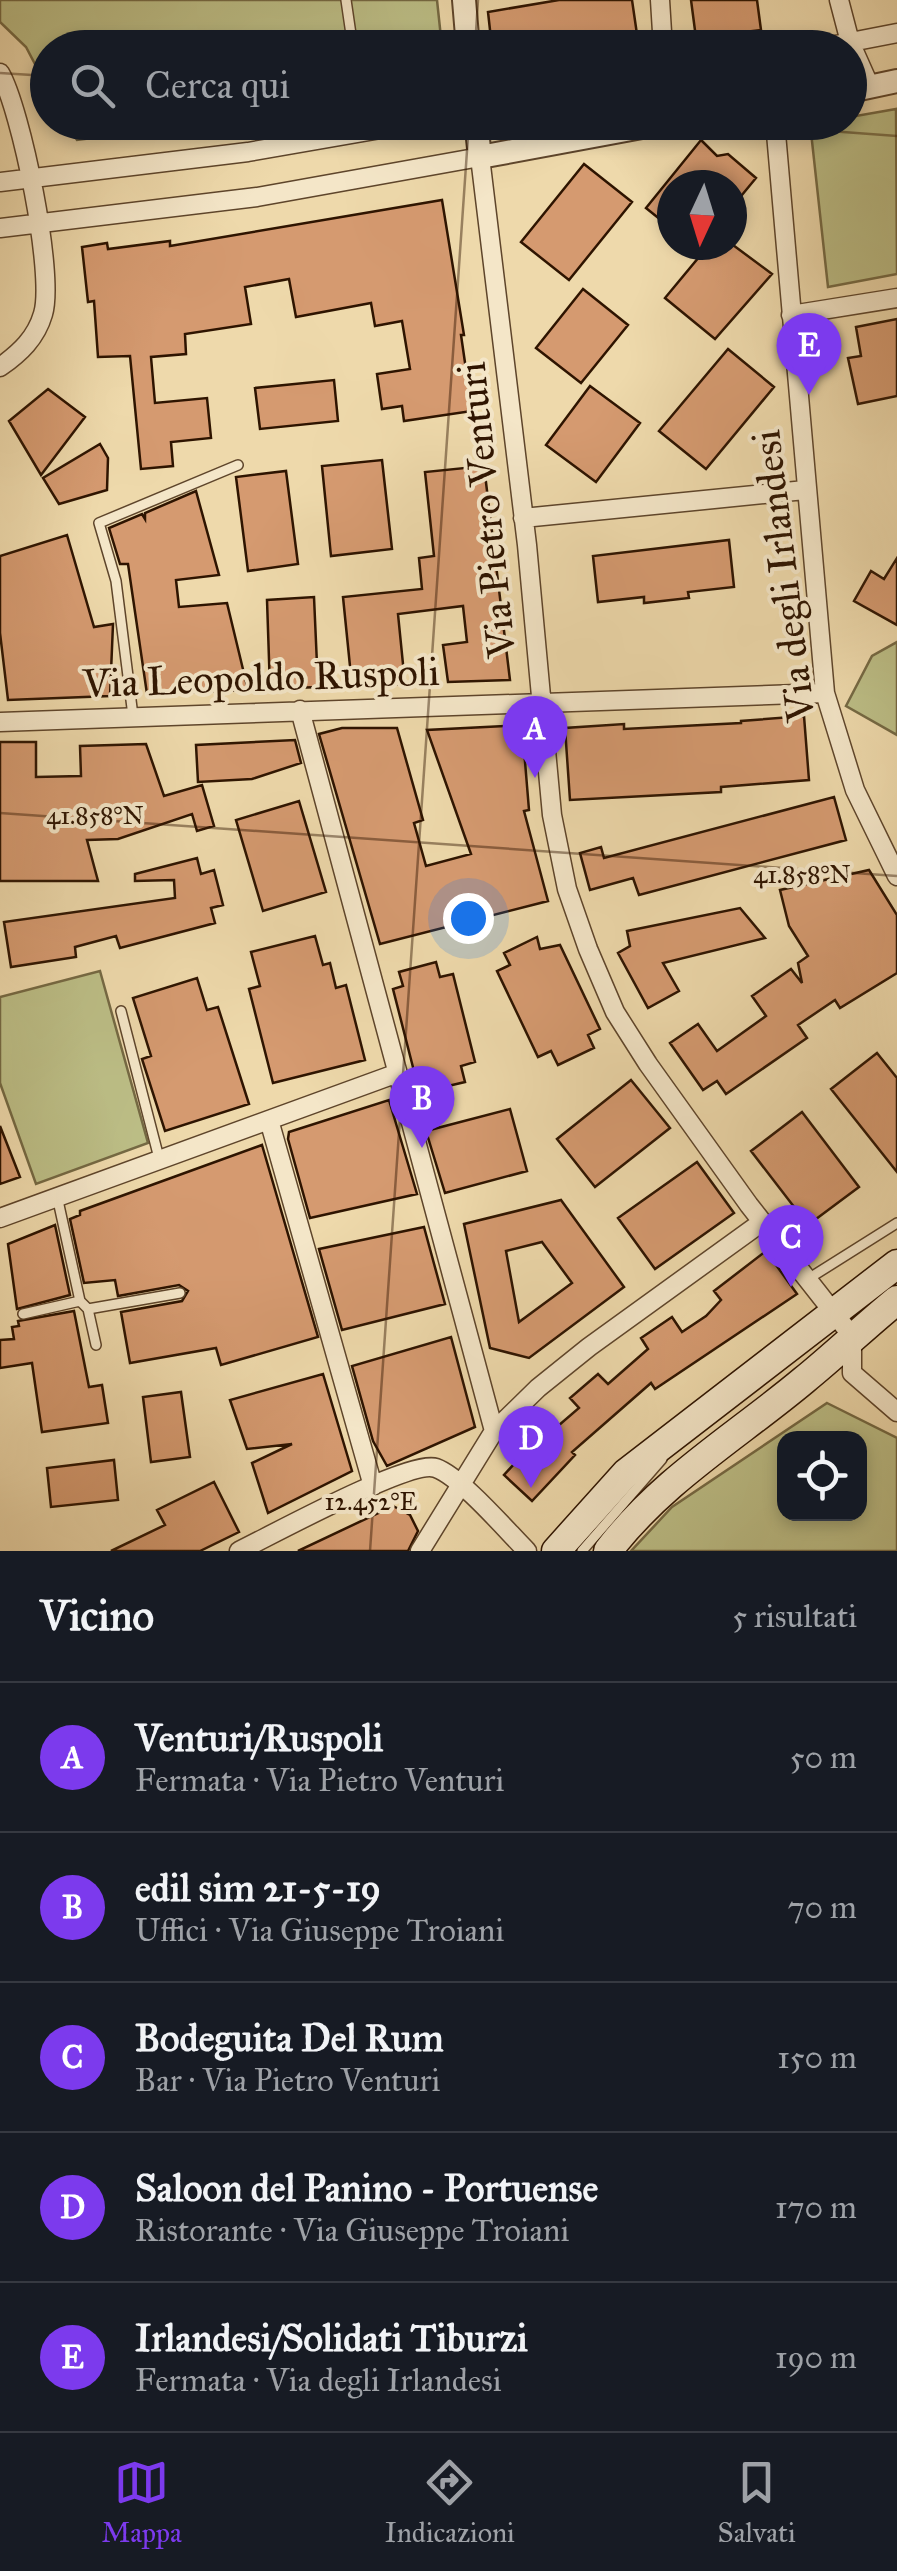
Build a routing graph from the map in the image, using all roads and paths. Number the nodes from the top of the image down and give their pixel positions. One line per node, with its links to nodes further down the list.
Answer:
1 (346, 0): 5 (lane)
2 (464, 0): 6 (street)
3 (660, 0): 7 (street)
4 (839, 0): 8 (street)
5 (350, 30)
6 (466, 30)
7 (662, 30)
8 (847, 30)
9 (897, 33): 10 (street)
10 (867, 39)
11 (0, 72): 19 (street)
12 (897, 81): 13 (street)
13 (867, 87)
14 (287, 140): 19 (street)
15 (478, 140): 18 (street)
16 (567, 140): 18 (street)
17 (776, 140): 24 (street, Via degli Irlandesi)
18 (480, 157): 21 (street); 28 (street, Via Pietro Venturi)
19 (31, 179): 20 (street); 21 (street)
20 (0, 182)
21 (38, 224): 22 (street); 25 (street)
22 (0, 228)
23 (897, 298): 24 (street)
24 (792, 315): 27 (street, Via degli Irlandesi)
25 (0, 367)
26 (238, 466): 32 (lane)
27 (806, 490): 28 (street); 29 (street, Via degli Irlandesi)
28 (524, 518): 30 (street, Via Pietro Venturi)
29 (825, 693): 30 (street, Via Leopoldo Ruspoli); 34 (street, Via degli Irlandesi)
30 (542, 702): 31 (street, Via Leopoldo Ruspoli); 41 (street, Via Pietro Venturi)
31 (300, 710): 32 (street, Via Leopoldo Ruspoli); 36 (street)
32 (133, 716): 33 (street, Via Leopoldo Ruspoli)
33 (0, 722)
34 (897, 876)
35 (120, 1012): 38 (lane)
36 (396, 1074): 37 (street); 54 (street)
37 (269, 1120): 38 (street); 58 (street)
38 (159, 1158): 39 (street)
39 (57, 1196): 40 (street); 47 (lane)
40 (0, 1218)
41 (762, 1222): 44 (street, Via Pietro Venturi); 54 (street)
42 (897, 1223): 44 (lane)
43 (897, 1264): 48 (main road)
44 (808, 1279): 48 (street, Via Pietro Venturi)
45 (180, 1293): 47 (lane)
46 (897, 1300): 50 (main road)
47 (84, 1305): 49 (lane); 51 (lane)
48 (834, 1312): 50 (street, Via Pietro Venturi); 53 (main road)
49 (22, 1314)
50 (852, 1336): 52 (street); 55 (main road)
51 (96, 1345)
52 (897, 1412)
53 (691, 1422): 56 (lane); 62 (main road)
54 (494, 1430): 57 (street)
55 (716, 1446): 56 (lane); 64 (main road)
56 (644, 1482): 63 (lane)
57 (460, 1484): 58 (street); 60 (street); 61 (street)
58 (373, 1486): 59 (street)
59 (239, 1551)
60 (420, 1551)
61 (528, 1551)
62 (556, 1551)
63 (582, 1551)
64 (608, 1551)

